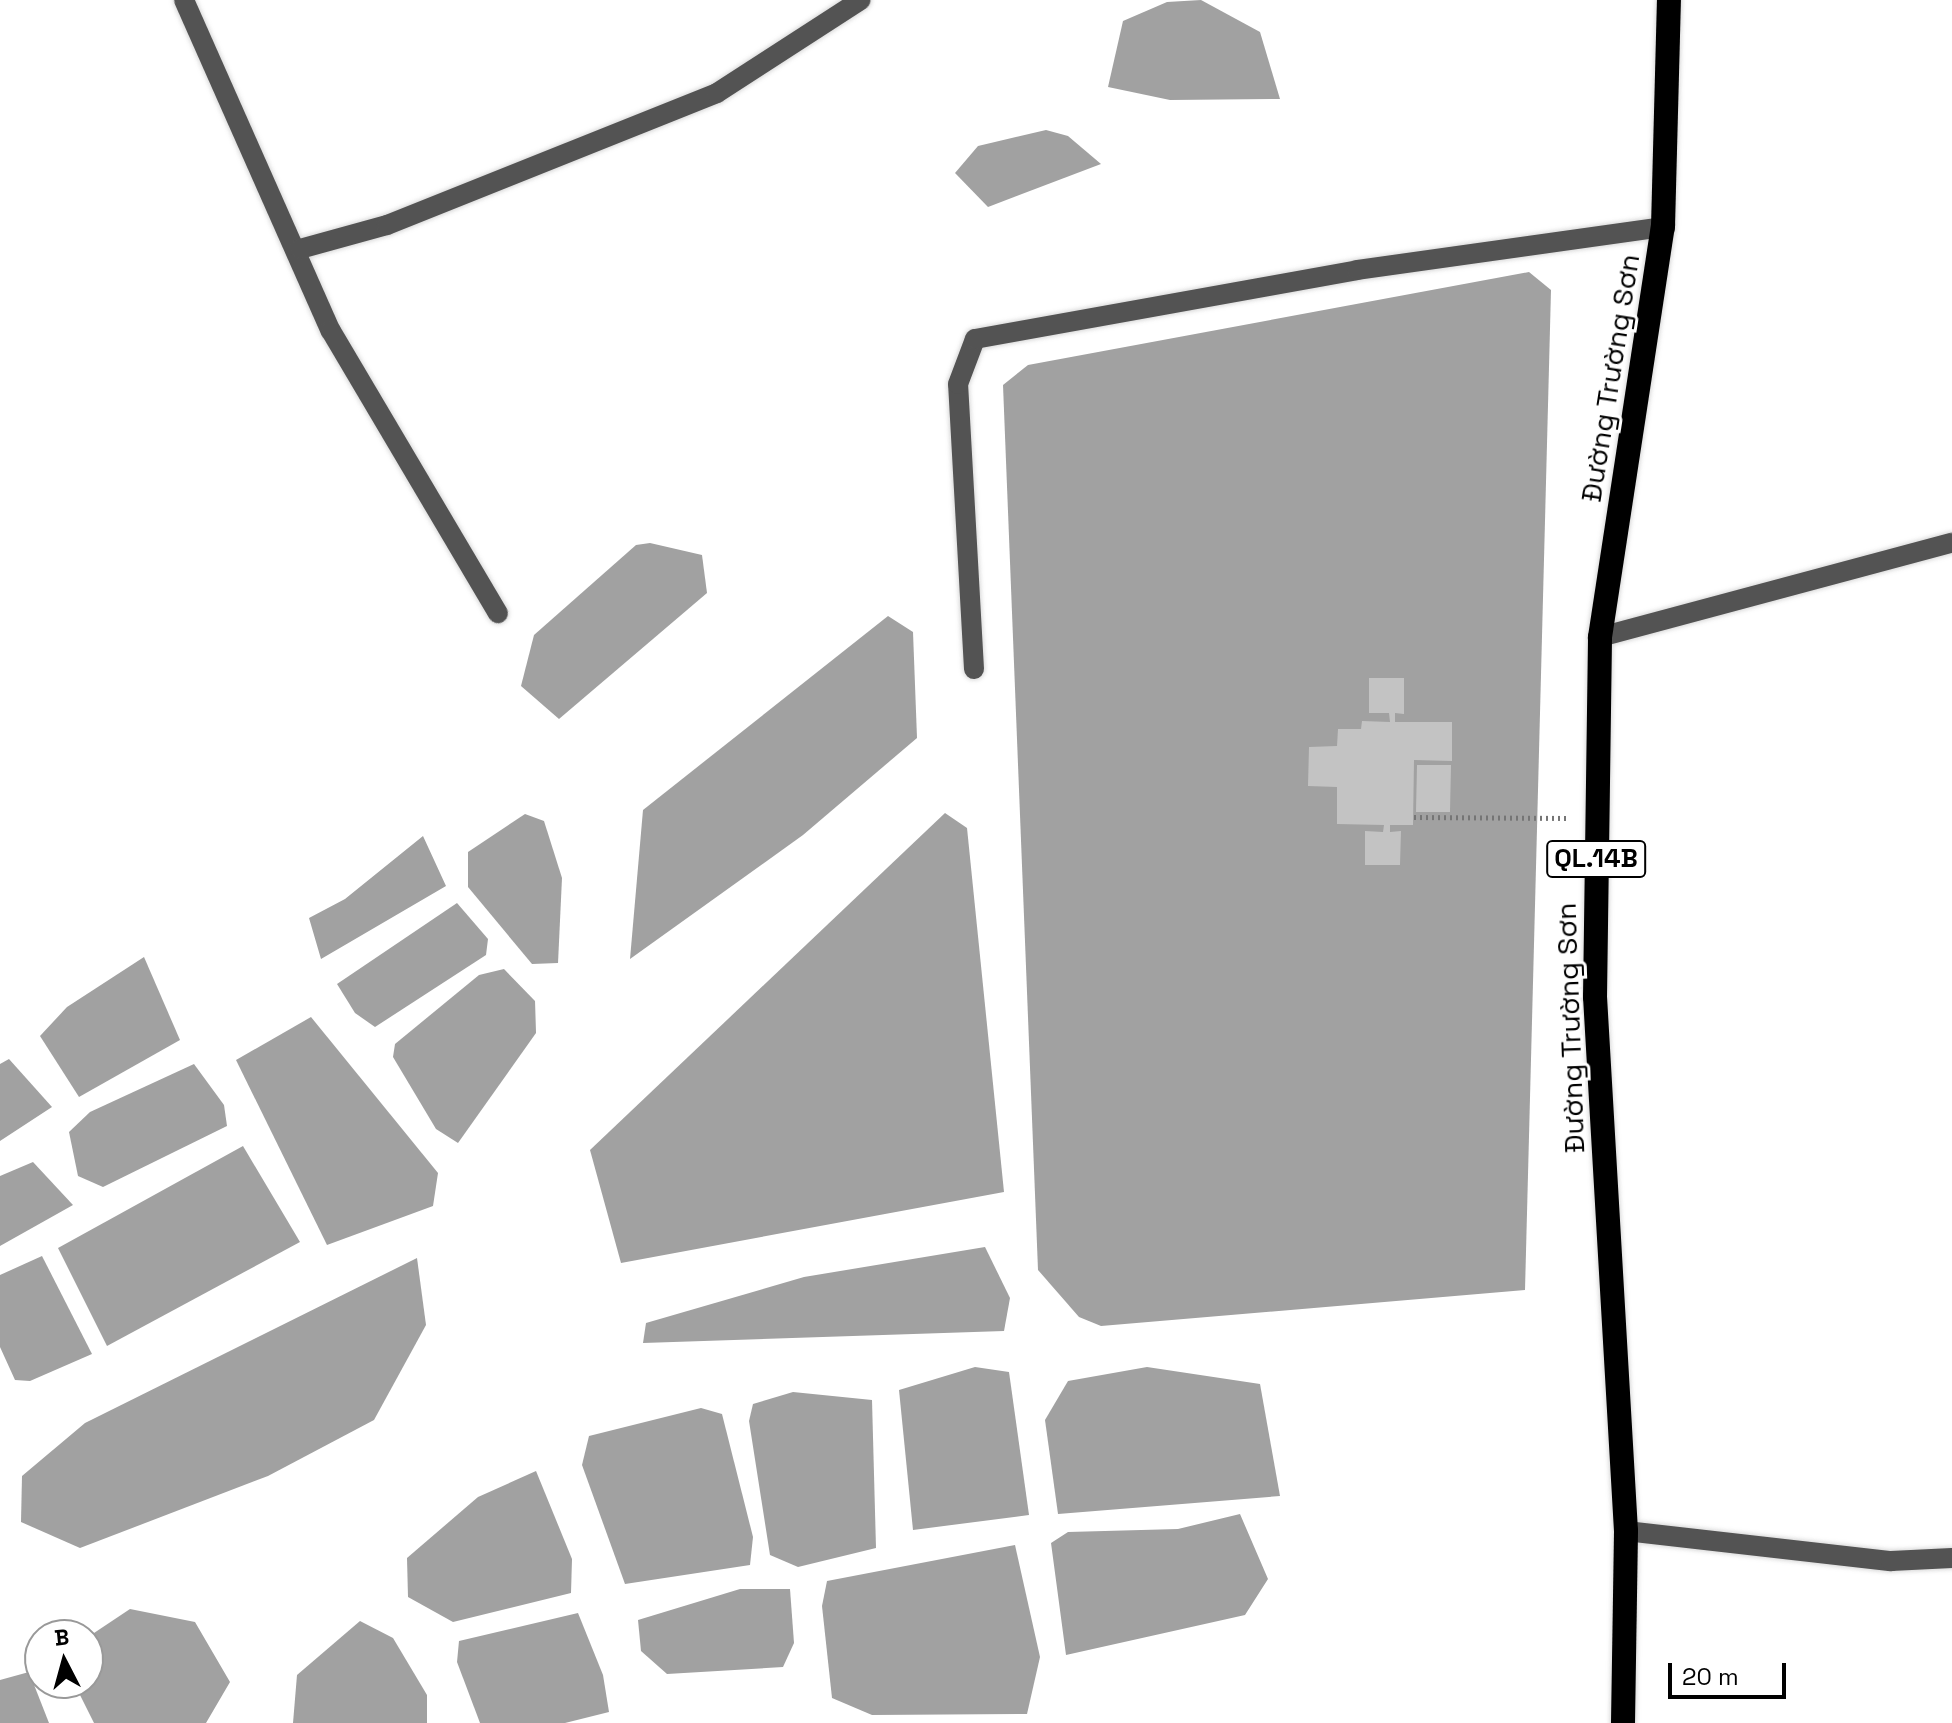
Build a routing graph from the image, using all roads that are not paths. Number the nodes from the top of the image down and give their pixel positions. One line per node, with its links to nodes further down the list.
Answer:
1 (184, 0): 5 (street)
2 (861, 0): 5 (street)
3 (1669, 0): 4 (highway, Đường Trường Sơn / QL.14B)
4 (1663, 227): 8 (highway, Đường Trường Sơn / QL.14B); 9 (street)
5 (300, 249): 7 (street)
6 (1952, 543): 8 (street)
7 (498, 613)
8 (1600, 637): 10 (highway, Đường Trường Sơn / QL.14B)
9 (974, 669)
10 (1626, 1531): 11 (street); 12 (highway, Đường Trường Sơn / QL.14B)
11 (1952, 1558)
12 (1623, 1723)

